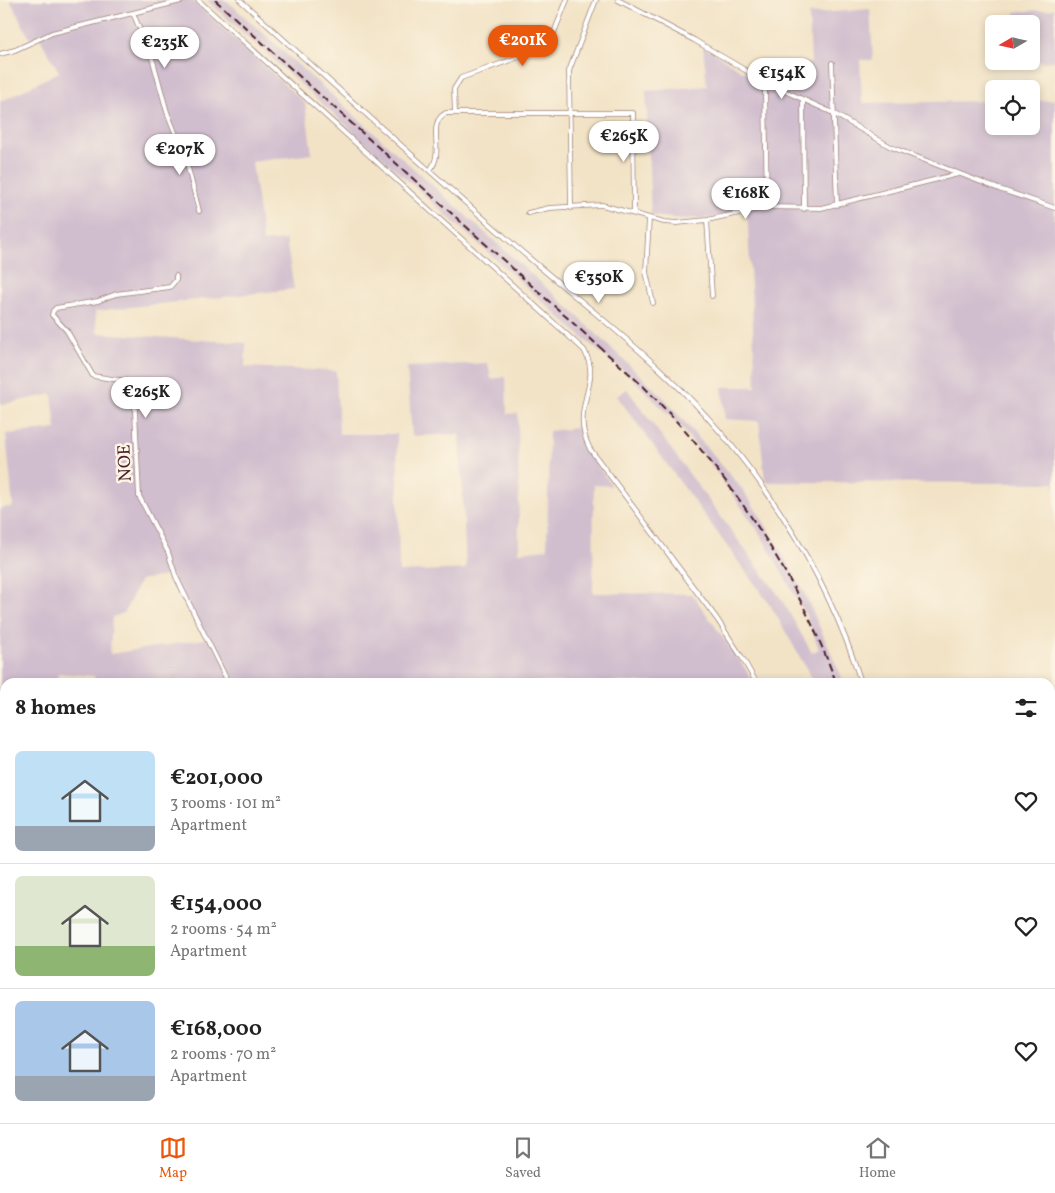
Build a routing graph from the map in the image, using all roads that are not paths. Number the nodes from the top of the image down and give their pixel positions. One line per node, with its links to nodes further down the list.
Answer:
1 (184, 0): 7 (street)
2 (198, 0): 31 (street)
3 (240, 0): 15 (street)
4 (566, 0): 12 (street)
5 (596, 0): 14 (street)
6 (618, 0): 10 (street)
7 (133, 13): 8 (street); 22 (street)
8 (0, 54)
9 (832, 64): 13 (street)
10 (767, 83): 11 (street); 18 (street)
11 (804, 100): 13 (street); 21 (street)
12 (455, 113): 14 (street); 15 (street)
13 (833, 113): 16 (street); 17 (street)
14 (568, 114): 19 (street); 23 (street)
15 (430, 170): 32 (street)
16 (958, 174): 17 (street); 20 (street)
17 (836, 205): 21 (street)
18 (767, 207): 21 (street); 26 (street)
19 (571, 208): 23 (street); 24 (street)
20 (1055, 208)
21 (804, 209)
22 (199, 211)
23 (634, 213): 25 (street)
24 (528, 214)
25 (649, 218): 26 (street); 29 (street)
26 (707, 220): 28 (street)
27 (176, 276): 30 (street, NOE)
28 (712, 296)
29 (653, 303)
30 (226, 678)
31 (754, 678)
32 (860, 678)

